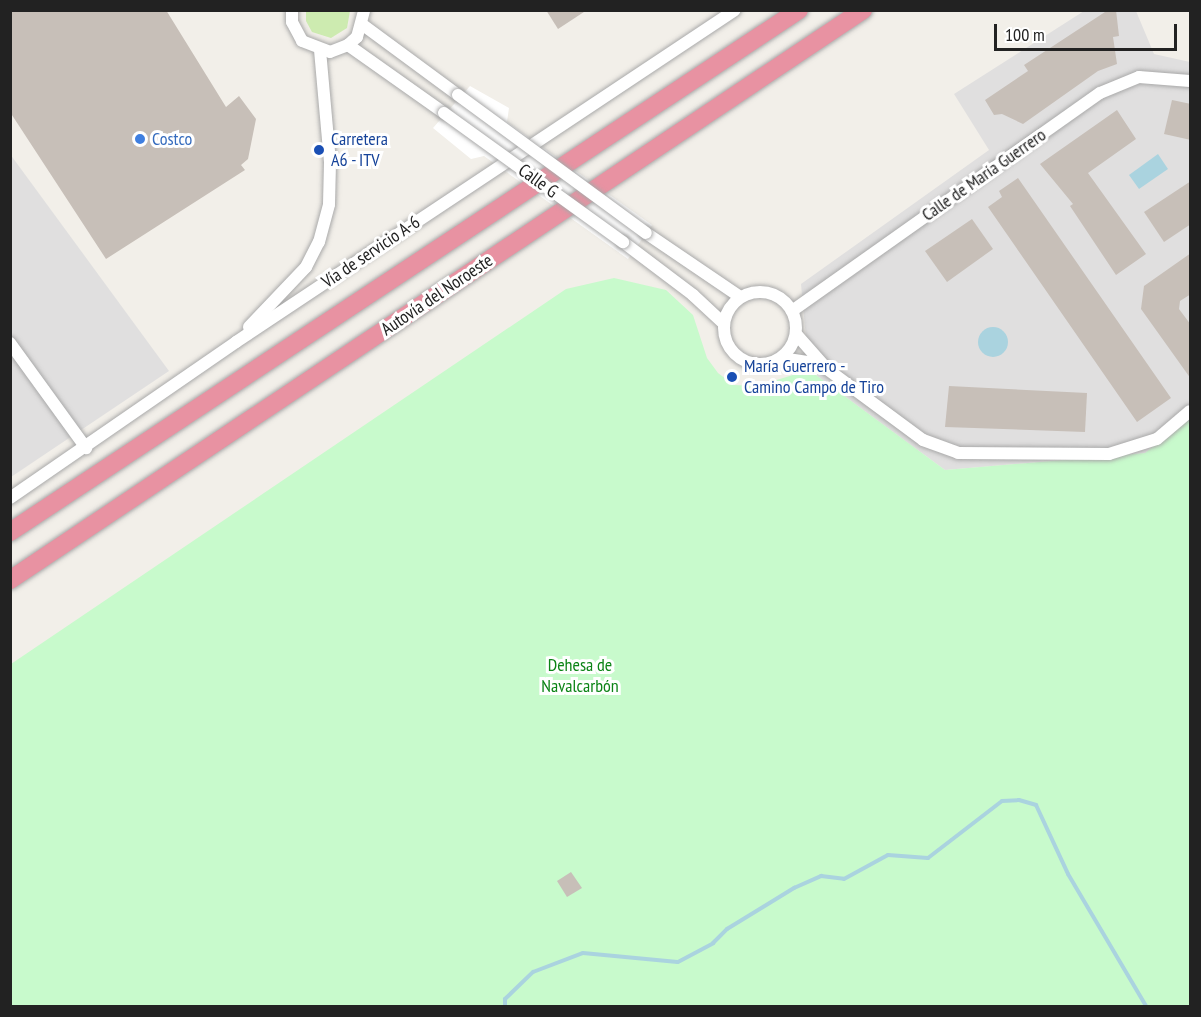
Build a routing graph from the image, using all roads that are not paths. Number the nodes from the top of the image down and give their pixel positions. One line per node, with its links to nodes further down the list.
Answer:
1 (292, 10): 9 (street)
2 (364, 10): 7 (street)
3 (735, 10): 16 (street, Vía de servicio A-6)
4 (799, 10): 23 (highway, Autovía del Noroeste)
5 (863, 10): 11 (highway, Autovía del Noroeste)
6 (876, 10): 11 (highway)
7 (363, 25): 8 (street); 12 (street, Calle G, bridge)
8 (348, 45): 9 (street); 14 (street, Calle G, bridge)
9 (320, 51): 16 (street)
10 (1191, 81): 13 (street, Calle de María Guerrero)
11 (525, 237): 24 (highway, Autovía del Noroeste)
12 (740, 297): 13 (street); 14 (street)
13 (792, 311): 15 (street)
14 (723, 323): 18 (street)
15 (796, 334): 18 (street); 19 (street)
16 (237, 342): 21 (street, Vía de servicio A-6)
17 (10, 343): 21 (street)
18 (782, 358): 19 (street)
19 (821, 364): 20 (street)
20 (1191, 411)
21 (86, 448): 22 (street, Vía de servicio A-6)
22 (10, 498)
23 (10, 532)
24 (10, 580)

